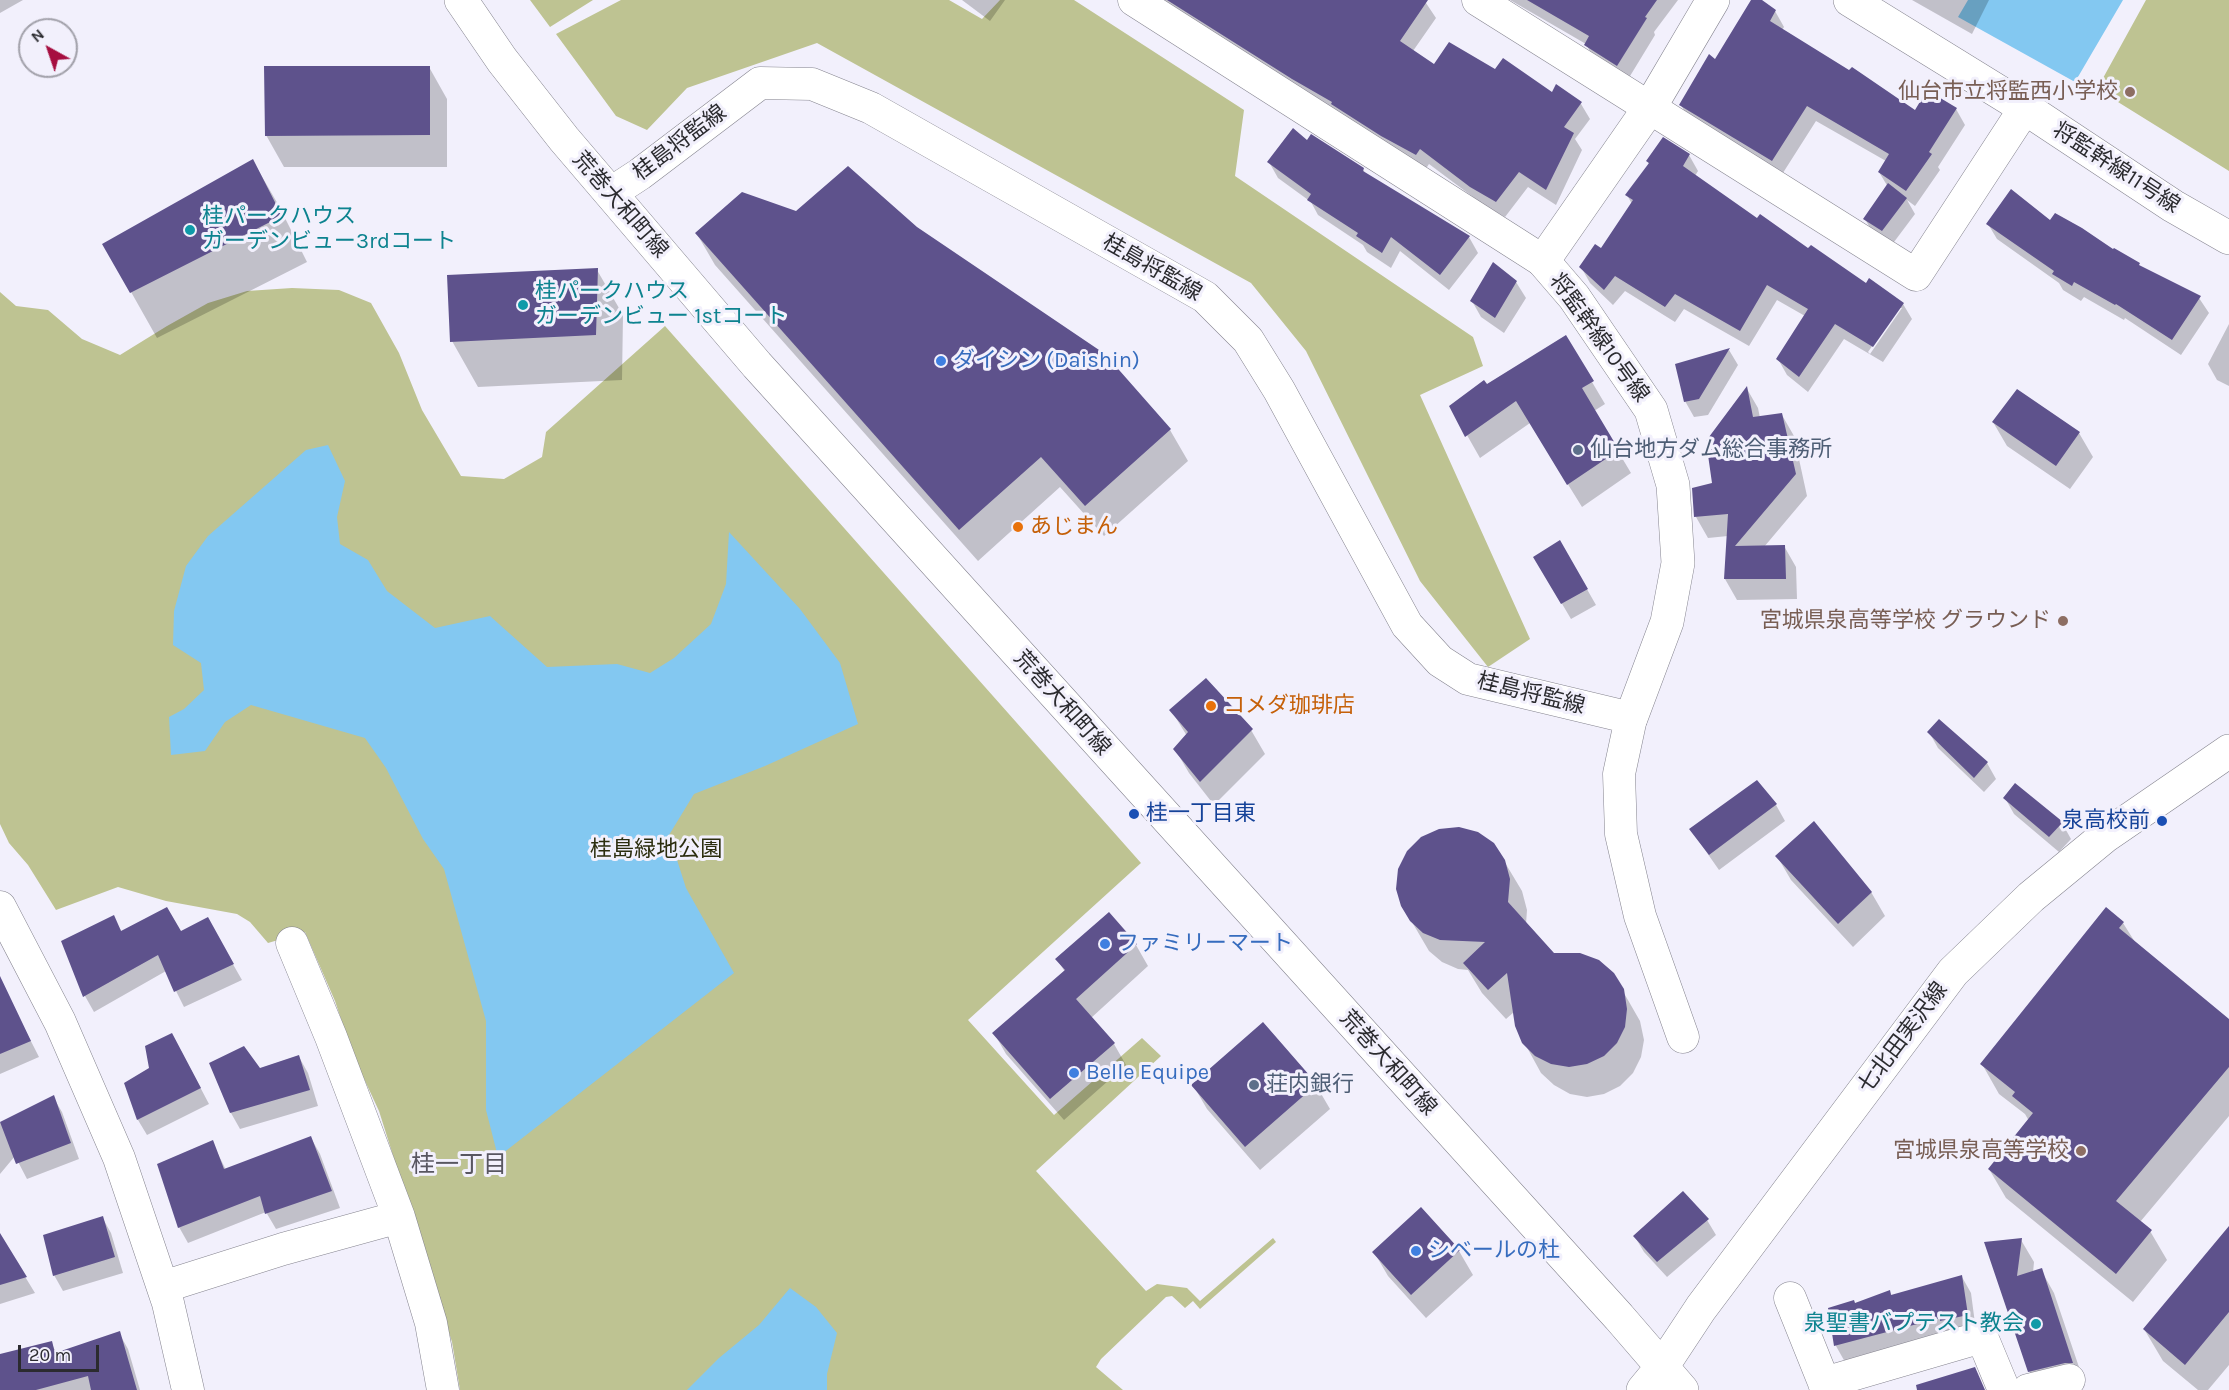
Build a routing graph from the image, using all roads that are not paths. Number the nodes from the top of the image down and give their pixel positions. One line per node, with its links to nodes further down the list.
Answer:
1 (461, 0): 8 (street, 荒巻大和町線)
2 (1134, 0): 10 (street)
3 (1478, 0): 6 (street)
4 (1713, 0): 6 (street, 将監幹線10号線)
5 (1850, 0): 7 (street, 将監幹線11号線)
6 (1650, 107): 7 (street); 10 (street, 将監幹線10号線)
7 (2025, 108): 9 (street, 将監幹線11号線)
8 (611, 193): 11 (street, 桂島将監線); 21 (street, 荒巻大和町線)
9 (2229, 238)
10 (1543, 261): 11 (street, 将監幹線10号線)
11 (1631, 718): 16 (street)
12 (2229, 751): 21 (street, 七北田実沢線)
13 (0, 907): 15 (street)
14 (292, 943): 17 (street)
15 (9, 944): 18 (street)
16 (1683, 1037)
17 (399, 1216): 18 (street); 24 (street)
18 (163, 1287): 23 (street)
19 (1790, 1298): 22 (street)
20 (2069, 1380): 26 (street)
21 (1662, 1382)
22 (1826, 1387): 25 (street)
23 (189, 1390)
24 (443, 1390)
25 (2004, 1390)
26 (2028, 1390)

